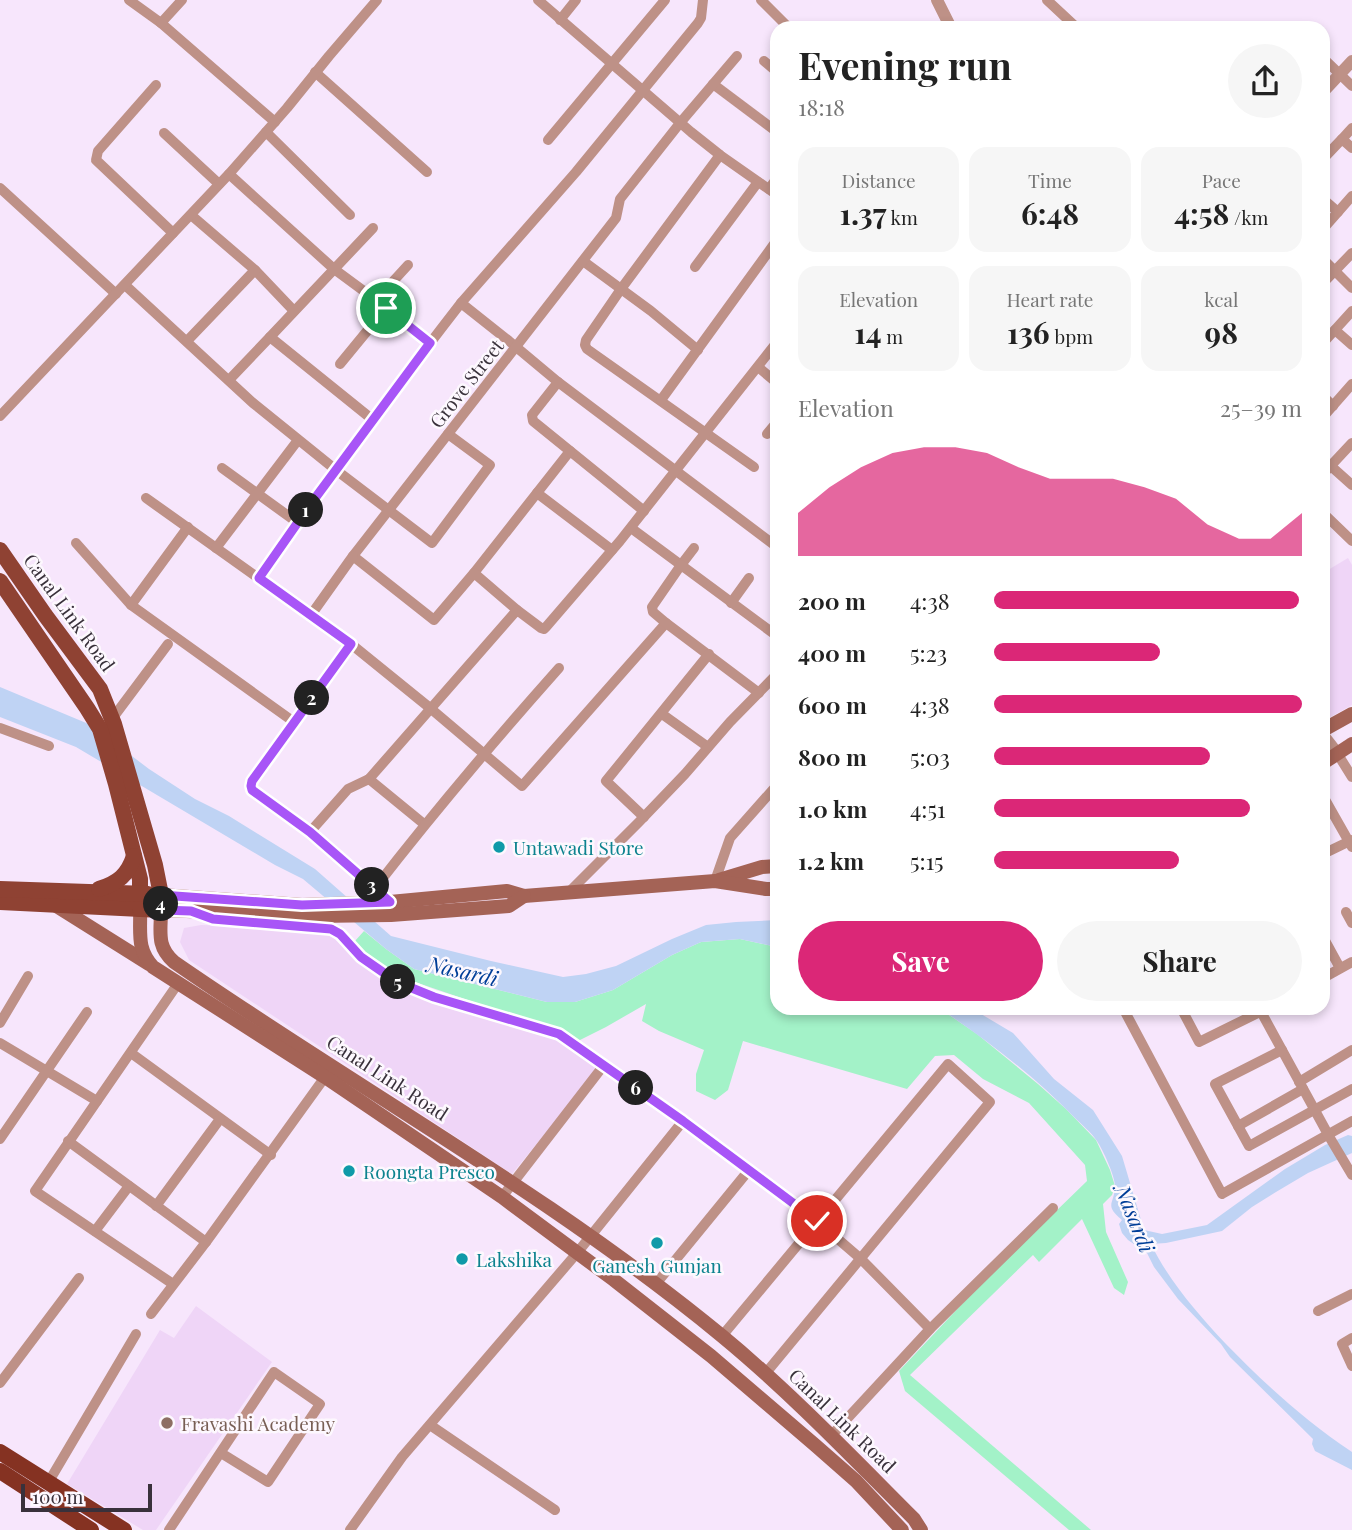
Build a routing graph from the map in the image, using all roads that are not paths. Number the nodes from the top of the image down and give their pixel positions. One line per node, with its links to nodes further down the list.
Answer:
1 (129, 0): 15 (street)
2 (181, 0): 15 (street)
3 (377, 0): 22 (street)
4 (538, 0): 11 (street)
5 (576, 0): 11 (street)
6 (665, 0): 19 (street)
7 (703, 0): 28 (street)
8 (761, 0): 12 (street)
9 (937, 0): 13 (street)
10 (1047, 0): 14 (street)
11 (560, 20): 19 (street)
12 (782, 21)
13 (948, 21)
14 (1070, 21)
15 (161, 23): 29 (street)
16 (737, 56): 24 (street, Grove Street)
17 (764, 61): 21 (street)
18 (1352, 62): 23 (street)
19 (611, 64): 28 (street); 36 (street)
20 (1330, 65): 23 (street)
21 (770, 66)
22 (316, 72): 29 (street); 40 (street)
23 (1340, 74): 26 (street); 27 (street)
24 (713, 84): 30 (street, Grove Street); 31 (street)
25 (156, 85): 53 (street)
26 (1330, 85)
27 (1352, 86)
28 (643, 91): 30 (street); 69 (street)
29 (275, 122): 33 (street)
30 (680, 123): 39 (street); 56 (street, Grove Street)
31 (770, 127)
32 (1352, 128): 35 (street)
33 (266, 132): 41 (street); 50 (street)
34 (163, 133): 43 (street)
35 (1342, 139): 37 (street); 38 (street)
36 (548, 140)
37 (1352, 148)
38 (1330, 152)
39 (720, 155): 42 (street); 66 (street)
40 (428, 172)
41 (229, 174): 43 (street); 60 (street)
42 (758, 182): 45 (street); 59 (street)
43 (219, 184): 49 (street)
44 (0, 188): 67 (street)
45 (770, 190)
46 (1352, 196): 48 (street)
47 (1330, 205): 48 (street)
48 (1338, 212): 51 (street)
49 (191, 215): 53 (street); 61 (street)
50 (350, 215)
51 (1330, 221)
52 (373, 228): 60 (street)
53 (173, 233): 64 (street)
54 (770, 250): 80 (street)
55 (1352, 253): 62 (street)
56 (583, 261): 66 (street); 79 (street, Grove Street)
57 (408, 265): 68 (street)
58 (1330, 265): 62 (street)
59 (695, 267)
60 (334, 269): 68 (street); 71 (street)
61 (255, 270): 71 (street); 76 (street)
62 (1335, 270): 63 (street); 65 (street)
63 (1330, 275)
64 (125, 285): 67 (street); 76 (street)
65 (1352, 288)
66 (621, 289): 80 (street); 88 (street)
67 (116, 294): 92 (street)
68 (376, 300): 70 (street)
69 (461, 303): 77 (street); 79 (street)
70 (386, 308): 77 (street); 82 (street)
71 (294, 311): 75 (street)
72 (1352, 311): 73 (street)
73 (1335, 330): 74 (street); 78 (street)
74 (1330, 335)
75 (270, 337): 85 (street); 93 (street)
76 (187, 341): 85 (street)
77 (430, 343): 93 (street)
78 (1352, 345)
79 (516, 347): 86 (street); 96 (street, Grove Street)
80 (698, 350): 88 (street)
81 (770, 351): 83 (street)
82 (340, 364)
83 (758, 367): 84 (street); 95 (street)
84 (770, 377)
85 (229, 380): 98 (street)
86 (558, 382): 100 (street); 106 (street)
87 (1352, 384): 90 (street)
88 (661, 400): 95 (street)
89 (1330, 403): 90 (street)
90 (1333, 406): 91 (street)
91 (1330, 409)
92 (0, 416)
93 (373, 420): 104 (street)
94 (770, 430): 97 (street)
95 (705, 433): 102 (street); 106 (street)
96 (448, 434): 111 (street, Grove Street); 111 (street)
97 (767, 434)
98 (298, 440): 104 (street); 108 (street)
99 (1352, 443): 101 (street)
100 (570, 450): 109 (street); 112 (street)
101 (1330, 462)
102 (754, 467)
103 (222, 468): 108 (street)
104 (336, 470): 111 (street); 114 (street)
105 (1330, 470): 107 (street)
106 (676, 471): 112 (street); 118 (street)
107 (1352, 485)
108 (257, 493): 114 (street); 120 (street)
109 (537, 493): 123 (street); 126 (street)
110 (146, 498): 115 (street)
111 (389, 510): 124 (street, Grove Street)
112 (645, 511): 116 (street)
113 (1330, 520): 117 (street)
114 (298, 523): 127 (street)
115 (188, 527): 120 (street); 131 (street)
116 (631, 528): 123 (street); 125 (street)
117 (1352, 541)
118 (770, 542)
119 (76, 544): 131 (street)
120 (216, 548): 127 (street)
121 (694, 548): 125 (street)
122 (0, 550): 147 (main road, Canal Link Road)
123 (612, 550): 132 (street)
124 (353, 556): 126 (street); 133 (street, Grove Street)
125 (681, 565): 130 (street); 134 (street)
126 (474, 573): 132 (street)
127 (259, 578): 133 (street)
128 (749, 578): 130 (street)
129 (0, 581): 147 (main road, Canal Link Road)
130 (732, 603): 135 (street)
131 (131, 605): 145 (street)
132 (517, 610): 142 (street)
133 (311, 615): 137 (street)
134 (666, 623): 138 (street); 153 (street)
135 (770, 631)
136 (168, 644): 147 (street)
137 (351, 644): 142 (street); 145 (street)
138 (709, 654): 141 (street); 143 (street)
139 (559, 668): 153 (street)
140 (770, 681): 141 (street)
141 (759, 692): 152 (street)
142 (430, 708): 153 (street); 157 (street)
143 (662, 714): 152 (street); 161 (street)
144 (1352, 714): 146 (main road)
145 (294, 722): 163 (street)
146 (1330, 726)
147 (109, 727): 158 (main road, Canal Link Road)
148 (0, 728): 151 (street)
149 (1330, 744): 154 (street)
150 (1352, 744): 154 (main road)
151 (49, 746)
152 (708, 747): 161 (street)
153 (484, 753): 162 (street)
154 (1337, 753): 155 (main road); 156 (street)
155 (1330, 758)
156 (1352, 776)
157 (369, 779): 162 (street); 163 (street)
158 (124, 784): 166 (main road, Canal Link Road); 176 (main road, Canal Link Road)
159 (770, 793): 168 (street)
160 (1330, 808): 164 (street)
161 (644, 817): 173 (street)
162 (424, 824): 169 (street)
163 (310, 832): 169 (street)
164 (1351, 843): 165 (street)
165 (1330, 852)
166 (134, 856): 172 (main road); 174 (main road, Canal Link Road)
167 (770, 866): 168 (main road)
168 (715, 881): 171 (main road); 173 (main road)
169 (374, 887): 178 (street)
170 (0, 889): 172 (main road)
171 (770, 889)
172 (90, 891): 174 (main road)
173 (569, 892): 178 (main road)
174 (140, 901): 176 (main road); 177 (main road); 184 (main road, Canal Link Road)
175 (0, 902): 177 (main road)
176 (161, 902): 178 (main road); 180 (main road); 217 (main road, Canal Link Road)
177 (55, 905): 184 (main road)
178 (385, 907): 180 (main road)
179 (1346, 912): 181 (street)
180 (226, 916): 199 (street)
181 (1352, 923)
182 (1330, 950): 185 (street)
183 (1352, 962): 185 (street)
184 (153, 967): 188 (main road, Canal Link Road)
185 (1340, 968): 186 (street)
186 (1330, 974)
187 (27, 976): 194 (street)
188 (178, 982): 198 (street); 201 (main road, Canal Link Road)
189 (87, 1012): 200 (street)
190 (1127, 1015): 211 (street)
191 (1185, 1015): 192 (street)
192 (1251, 1015)
193 (1266, 1015): 196 (street)
194 (0, 1023)
195 (0, 1043): 200 (street)
196 (1282, 1050): 202 (street); 210 (street)
197 (1352, 1050): 202 (street)
198 (131, 1054): 204 (street); 206 (street)
199 (604, 1065): 207 (street); 217 (street)
200 (47, 1071): 204 (street); 209 (street)
201 (325, 1077): 214 (street); 219 (main road, Canal Link Road)
202 (1301, 1085): 205 (street); 210 (street)
203 (1352, 1089): 205 (street)
204 (97, 1101): 213 (street)
205 (1315, 1111): 210 (street); 211 (street)
206 (220, 1119): 214 (street); 220 (street)
207 (683, 1121): 215 (street); 224 (street)
208 (1352, 1121): 211 (street)
209 (4, 1126): 212 (street)
210 (1238, 1126)
211 (1329, 1136): 216 (street)
212 (0, 1139)
213 (68, 1142): 218 (street); 223 (street)
214 (271, 1155): 225 (street)
215 (749, 1170): 222 (street); 230 (street)
216 (1352, 1175)
217 (512, 1184): 219 (street); 224 (main road, Canal Link Road)
218 (129, 1186): 220 (street); 223 (street)
219 (502, 1196): 226 (main road, Canal Link Road)
220 (156, 1206): 225 (street)
221 (1053, 1208): 234 (street)
222 (817, 1221): 227 (street); 227 (street); 236 (street)
223 (95, 1231): 229 (street)
224 (590, 1237): 226 (street); 230 (main road, Canal Link Road)
225 (206, 1242): 229 (street)
226 (577, 1253): 241 (street); 252 (main road, Canal Link Road)
227 (861, 1259): 234 (street); 239 (street)
228 (79, 1278): 240 (street)
229 (173, 1284): 233 (street)
230 (655, 1285): 236 (main road, Canal Link Road)
231 (1352, 1294): 232 (street)
232 (1318, 1311)
233 (151, 1314)
234 (930, 1329): 242 (street)
235 (136, 1334): 246 (street)
236 (722, 1336): 239 (main road, Canal Link Road)
237 (1352, 1338): 238 (street)
238 (1352, 1366)
239 (765, 1374): 242 (main road, Canal Link Road)
240 (0, 1383)
241 (430, 1425): 247 (street); 251 (street)
242 (831, 1436): 253 (main road, Canal Link Road)
243 (0, 1452): 246 (highway)
244 (221, 1453): 244 (street); 250 (street)
245 (0, 1471): 248 (highway)
246 (48, 1483): 249 (highway)
247 (555, 1510)
248 (91, 1530)
249 (124, 1530)
250 (169, 1530)
251 (350, 1530)
252 (902, 1530)
253 (921, 1530)

